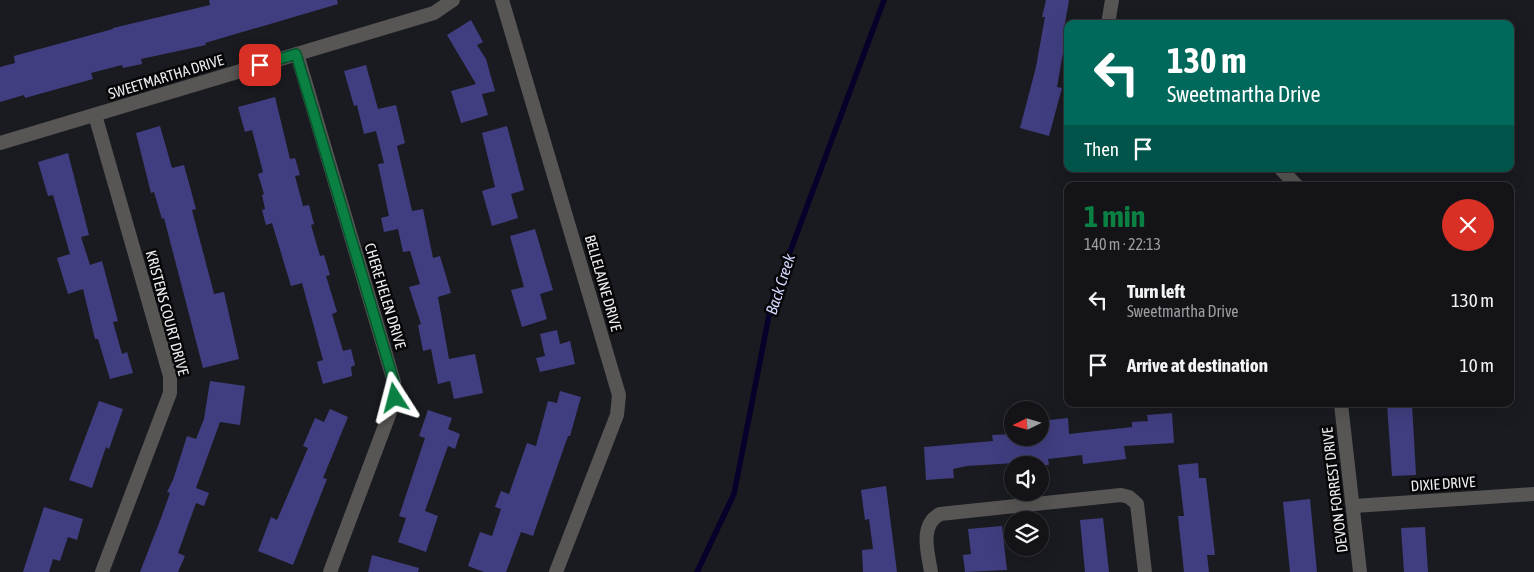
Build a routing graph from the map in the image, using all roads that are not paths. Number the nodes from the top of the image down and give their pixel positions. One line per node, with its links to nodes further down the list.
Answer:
1 (453, 0): 5 (street, SWEETMARTHA DRIVE)
2 (502, 0): 15 (street, BELLELAINE DRIVE)
3 (1112, 0): 4 (street)
4 (1109, 20)
5 (296, 54): 6 (street, SWEETMARTHA DRIVE); 14 (street, CHERE HELEN DRIVE)
6 (95, 115): 7 (street, SWEETMARTHA DRIVE); 13 (street, KRISTENS COURT DRIVE)
7 (0, 143)
8 (1284, 172): 9 (street)
9 (1293, 182)
10 (1341, 407): 12 (street, DEVON FORREST DRIVE)
11 (1534, 494): 12 (street, DIXIE DRIVE)
12 (1354, 506): 18 (street, DEVON FORREST DRIVE)
13 (102, 572)
14 (330, 572)
15 (556, 572)
16 (931, 572): 17 (street)
17 (1146, 572)
18 (1360, 572)

